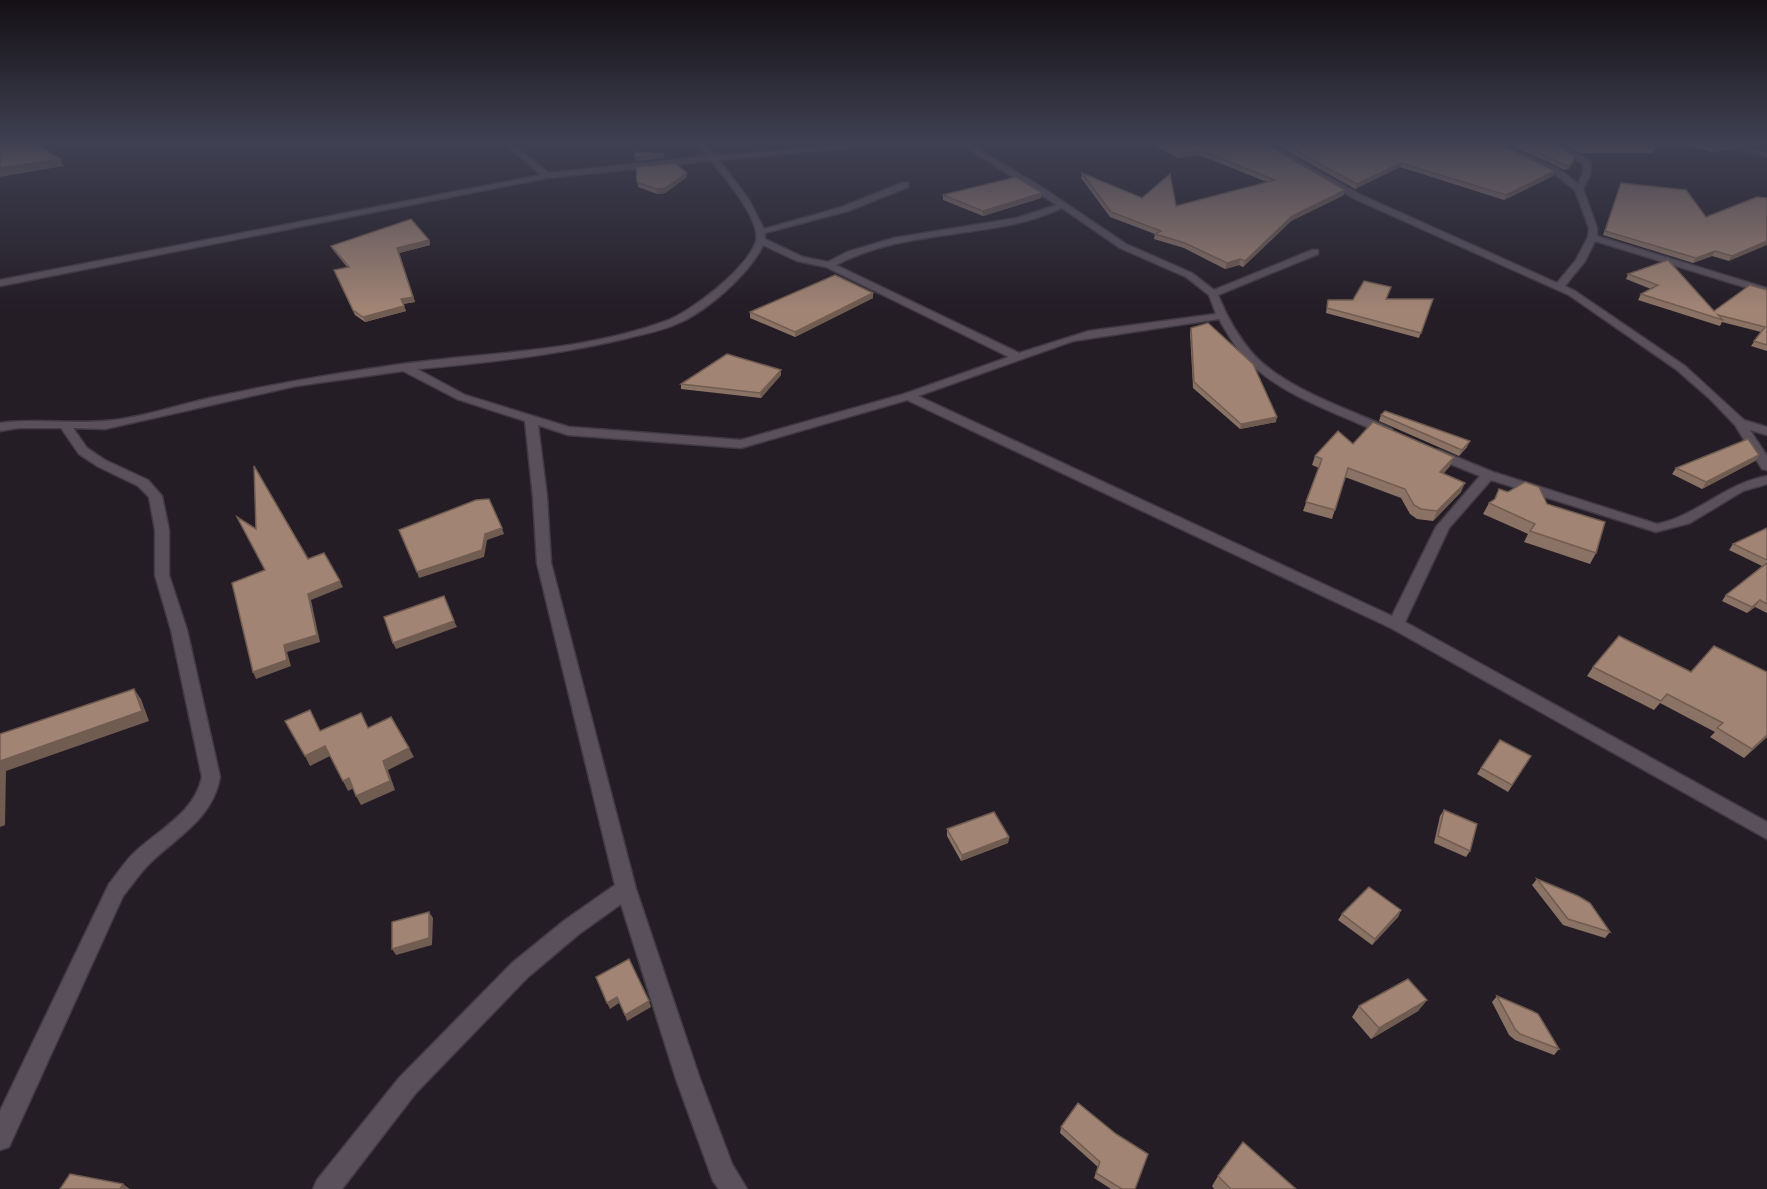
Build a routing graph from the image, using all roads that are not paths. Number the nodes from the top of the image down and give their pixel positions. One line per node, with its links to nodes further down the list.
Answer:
1 (432, 198): 12 (street)
2 (743, 198): 8 (street)
3 (873, 198): 8 (street)
4 (1051, 198): 7 (street)
5 (1361, 198): 13 (street)
6 (1582, 198): 9 (street)
7 (1061, 206): 11 (street); 15 (street)
8 (760, 236): 11 (street); 18 (street)
9 (1592, 237): 13 (street); 14 (street)
10 (1315, 252): 15 (street)
11 (829, 265): 17 (street)
12 (0, 283)
13 (1560, 286): 21 (street)
14 (1767, 291)
15 (1213, 294): 16 (street)
16 (1222, 316): 17 (street); 25 (street)
17 (1016, 356): 19 (street)
18 (405, 367): 20 (street); 22 (street)
19 (908, 396): 20 (street); 30 (street)
20 (531, 420): 32 (street)
21 (1740, 423): 24 (street); 27 (street)
22 (65, 425): 23 (street); 33 (street)
23 (0, 427)
24 (1767, 431)
25 (1400, 438)
26 (1422, 447): 28 (street)
27 (1767, 466)
28 (1488, 475): 29 (street); 30 (street)
29 (1767, 480)
30 (1396, 624): 31 (street)
31 (1767, 831)
32 (626, 889): 34 (street); 35 (street)
33 (0, 1138)
34 (326, 1189)
35 (734, 1189)

